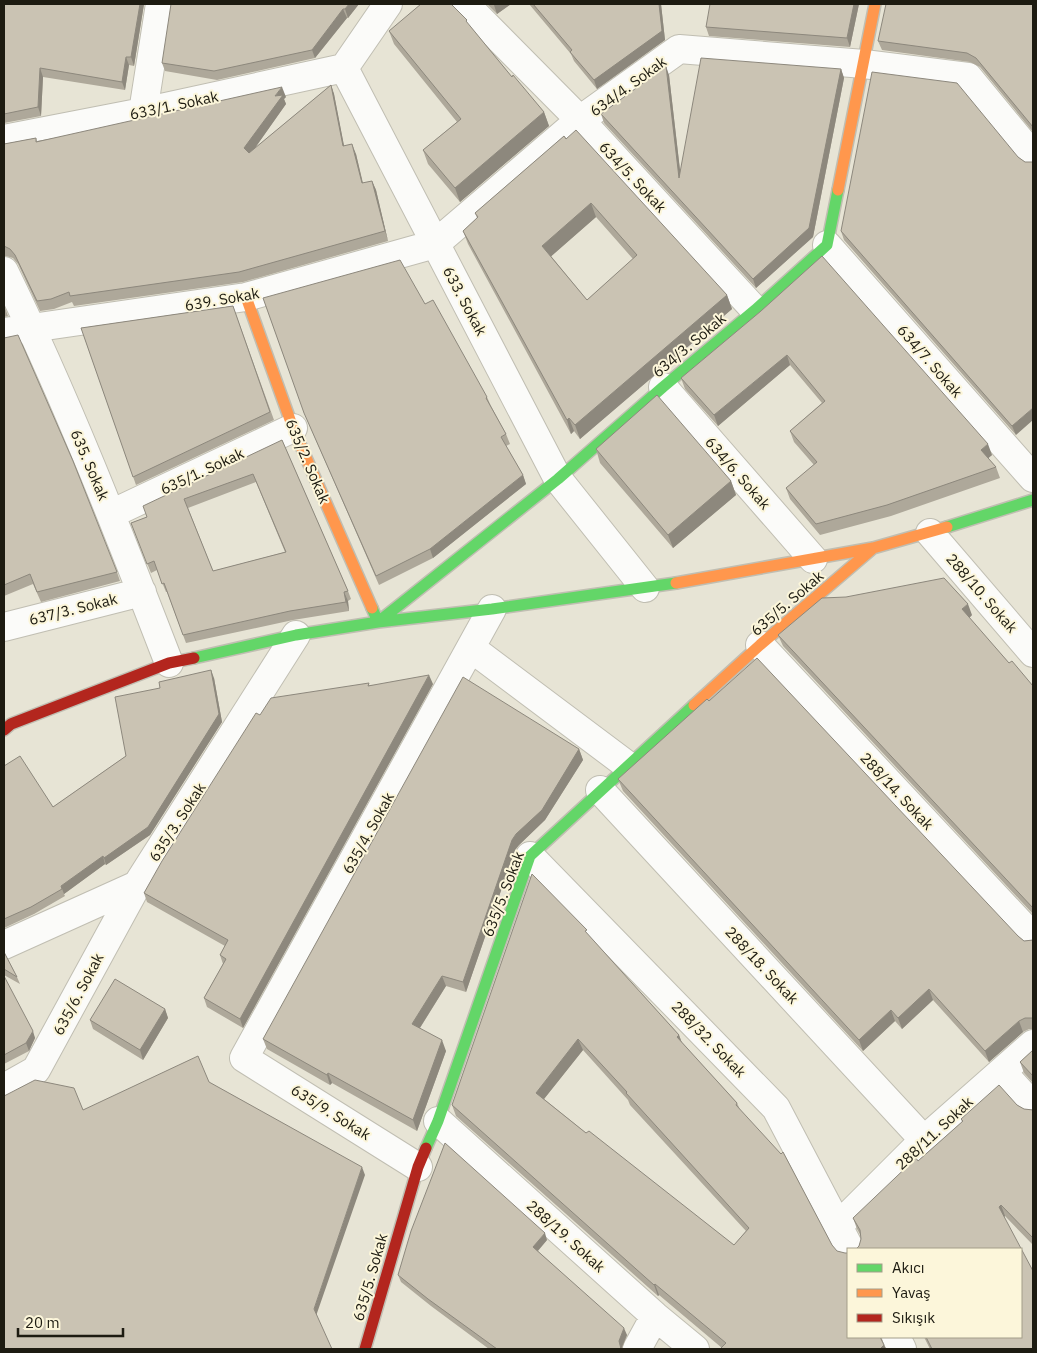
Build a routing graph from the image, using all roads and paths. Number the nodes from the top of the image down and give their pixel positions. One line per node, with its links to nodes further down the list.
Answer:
1 (160, 4): 7 (street)
2 (388, 4): 6 (street)
3 (465, 4): 8 (street, 634/5. Sokak)
4 (875, 4): 5 (street)
5 (864, 64): 8 (street, 634/4. Sokak); 10 (street, 634/4. Sokak); 12 (street)
6 (344, 68): 7 (street, 633/1. Sokak); 11 (street, 633. Sokak)
7 (143, 112): 9 (street, 633/1. Sokak)
8 (580, 120): 11 (street, 634/4. Sokak); 15 (street, 634/5. Sokak)
9 (4, 139)
10 (1033, 156)
11 (435, 244): 14 (street, 639. Sokak); 21 (street, 633. Sokak)
12 (827, 245): 15 (street, 634/3. Sokak); 20 (street, 634/7. Sokak)
13 (4, 271): 16 (street, 635. Sokak)
14 (246, 297): 16 (street, 639. Sokak); 19 (street, 635/2. Sokak)
15 (755, 310): 18 (street, 634/3. Sokak)
16 (32, 328): 17 (street, 639. Sokak); 23 (street, 635. Sokak)
17 (4, 332)
18 (664, 387): 21 (street, 634/3. Sokak); 26 (street, 634/6. Sokak)
19 (293, 428): 23 (street, 635/1. Sokak); 30 (street, 635/2. Sokak)
20 (1033, 478)
21 (558, 479): 27 (street, 633. Sokak); 30 (street, 634/3. Sokak)
22 (1033, 500): 24 (street)
23 (111, 514): 28 (street, 635. Sokak)
24 (930, 533): 25 (street); 35 (street, 288/10. Sokak)
25 (873, 548): 26 (street); 33 (street, 635/5. Sokak)
26 (813, 559): 27 (street)
27 (645, 588): 29 (street)
28 (142, 592): 31 (street, 637/3. Sokak); 36 (street, 635. Sokak)
29 (492, 609): 30 (street); 34 (street, 635/4. Sokak)
30 (378, 622): 32 (street)
31 (4, 627)
32 (296, 635): 36 (street); 41 (street, 635/3. Sokak)
33 (760, 645): 38 (street, 635/5. Sokak); 42 (street, 288/14. Sokak)
34 (471, 648): 38 (street); 45 (street, 635/4. Sokak)
35 (1033, 653)
36 (169, 663): 37 (street)
37 (6, 722)
38 (627, 765): 39 (street, 635/5. Sokak)
39 (600, 790): 40 (street, 635/5. Sokak); 50 (street, 288/18. Sokak)
40 (530, 856): 49 (street, 635/5. Sokak); 52 (street, 288/32. Sokak)
41 (137, 885): 43 (street); 47 (street, 635/6. Sokak)
42 (1033, 937)
43 (4, 945)
44 (1033, 1044): 46 (street, 288/11. Sokak)
45 (244, 1058): 51 (street, 635/9. Sokak)
46 (1002, 1072): 48 (street); 50 (street, 288/11. Sokak)
47 (4, 1088)
48 (1033, 1106)
49 (438, 1121): 51 (street, 635/5. Sokak); 53 (street, 288/19. Sokak)
50 (924, 1140): 52 (street, 288/11. Sokak)
51 (418, 1167): 54 (street, 635/5. Sokak)
52 (844, 1238)
53 (655, 1316): 55 (street); 56 (street, 288/19. Sokak)
54 (365, 1349)
55 (638, 1349)
56 (695, 1349)

